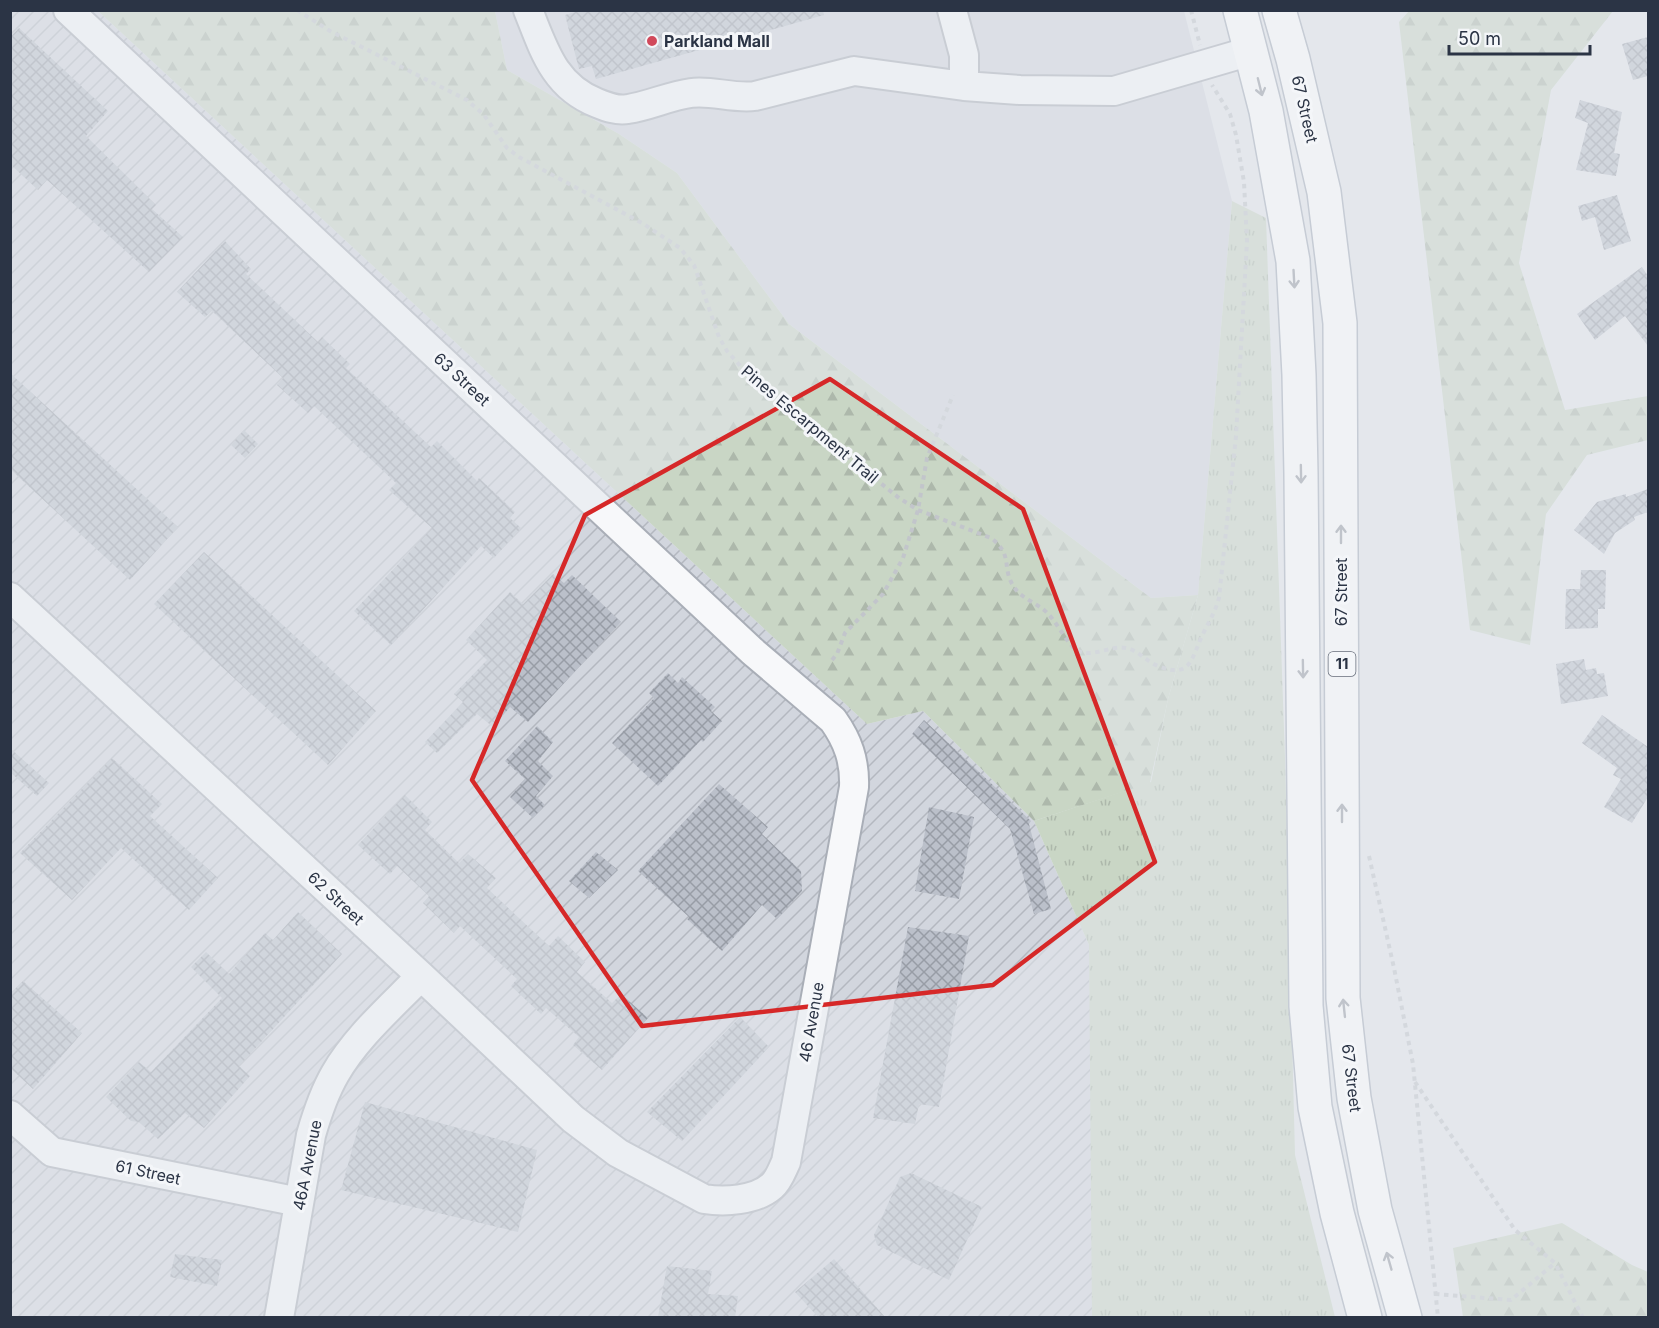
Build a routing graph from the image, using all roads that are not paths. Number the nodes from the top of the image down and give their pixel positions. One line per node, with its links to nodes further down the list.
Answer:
1 (68, 10): 9 (street, 63 Street)
2 (528, 10): 7 (street)
3 (952, 10): 7 (street)
4 (1240, 10): 6 (main road)
5 (1279, 10): 16 (main road, 67 Street / 11, one-way to 5)
6 (1251, 51): 7 (street); 15 (main road, one-way to 15)
7 (964, 86)
8 (10, 597): 10 (street, 62 Street)
9 (850, 750): 12 (street, 46 Avenue)
10 (421, 976): 12 (street, 62 Street); 13 (street, 46A Avenue)
11 (10, 1115): 13 (street, 61 Street)
12 (673, 1184)
13 (299, 1203): 14 (street, 46A Avenue)
14 (279, 1317)
15 (1365, 1317)
16 (1405, 1317)

